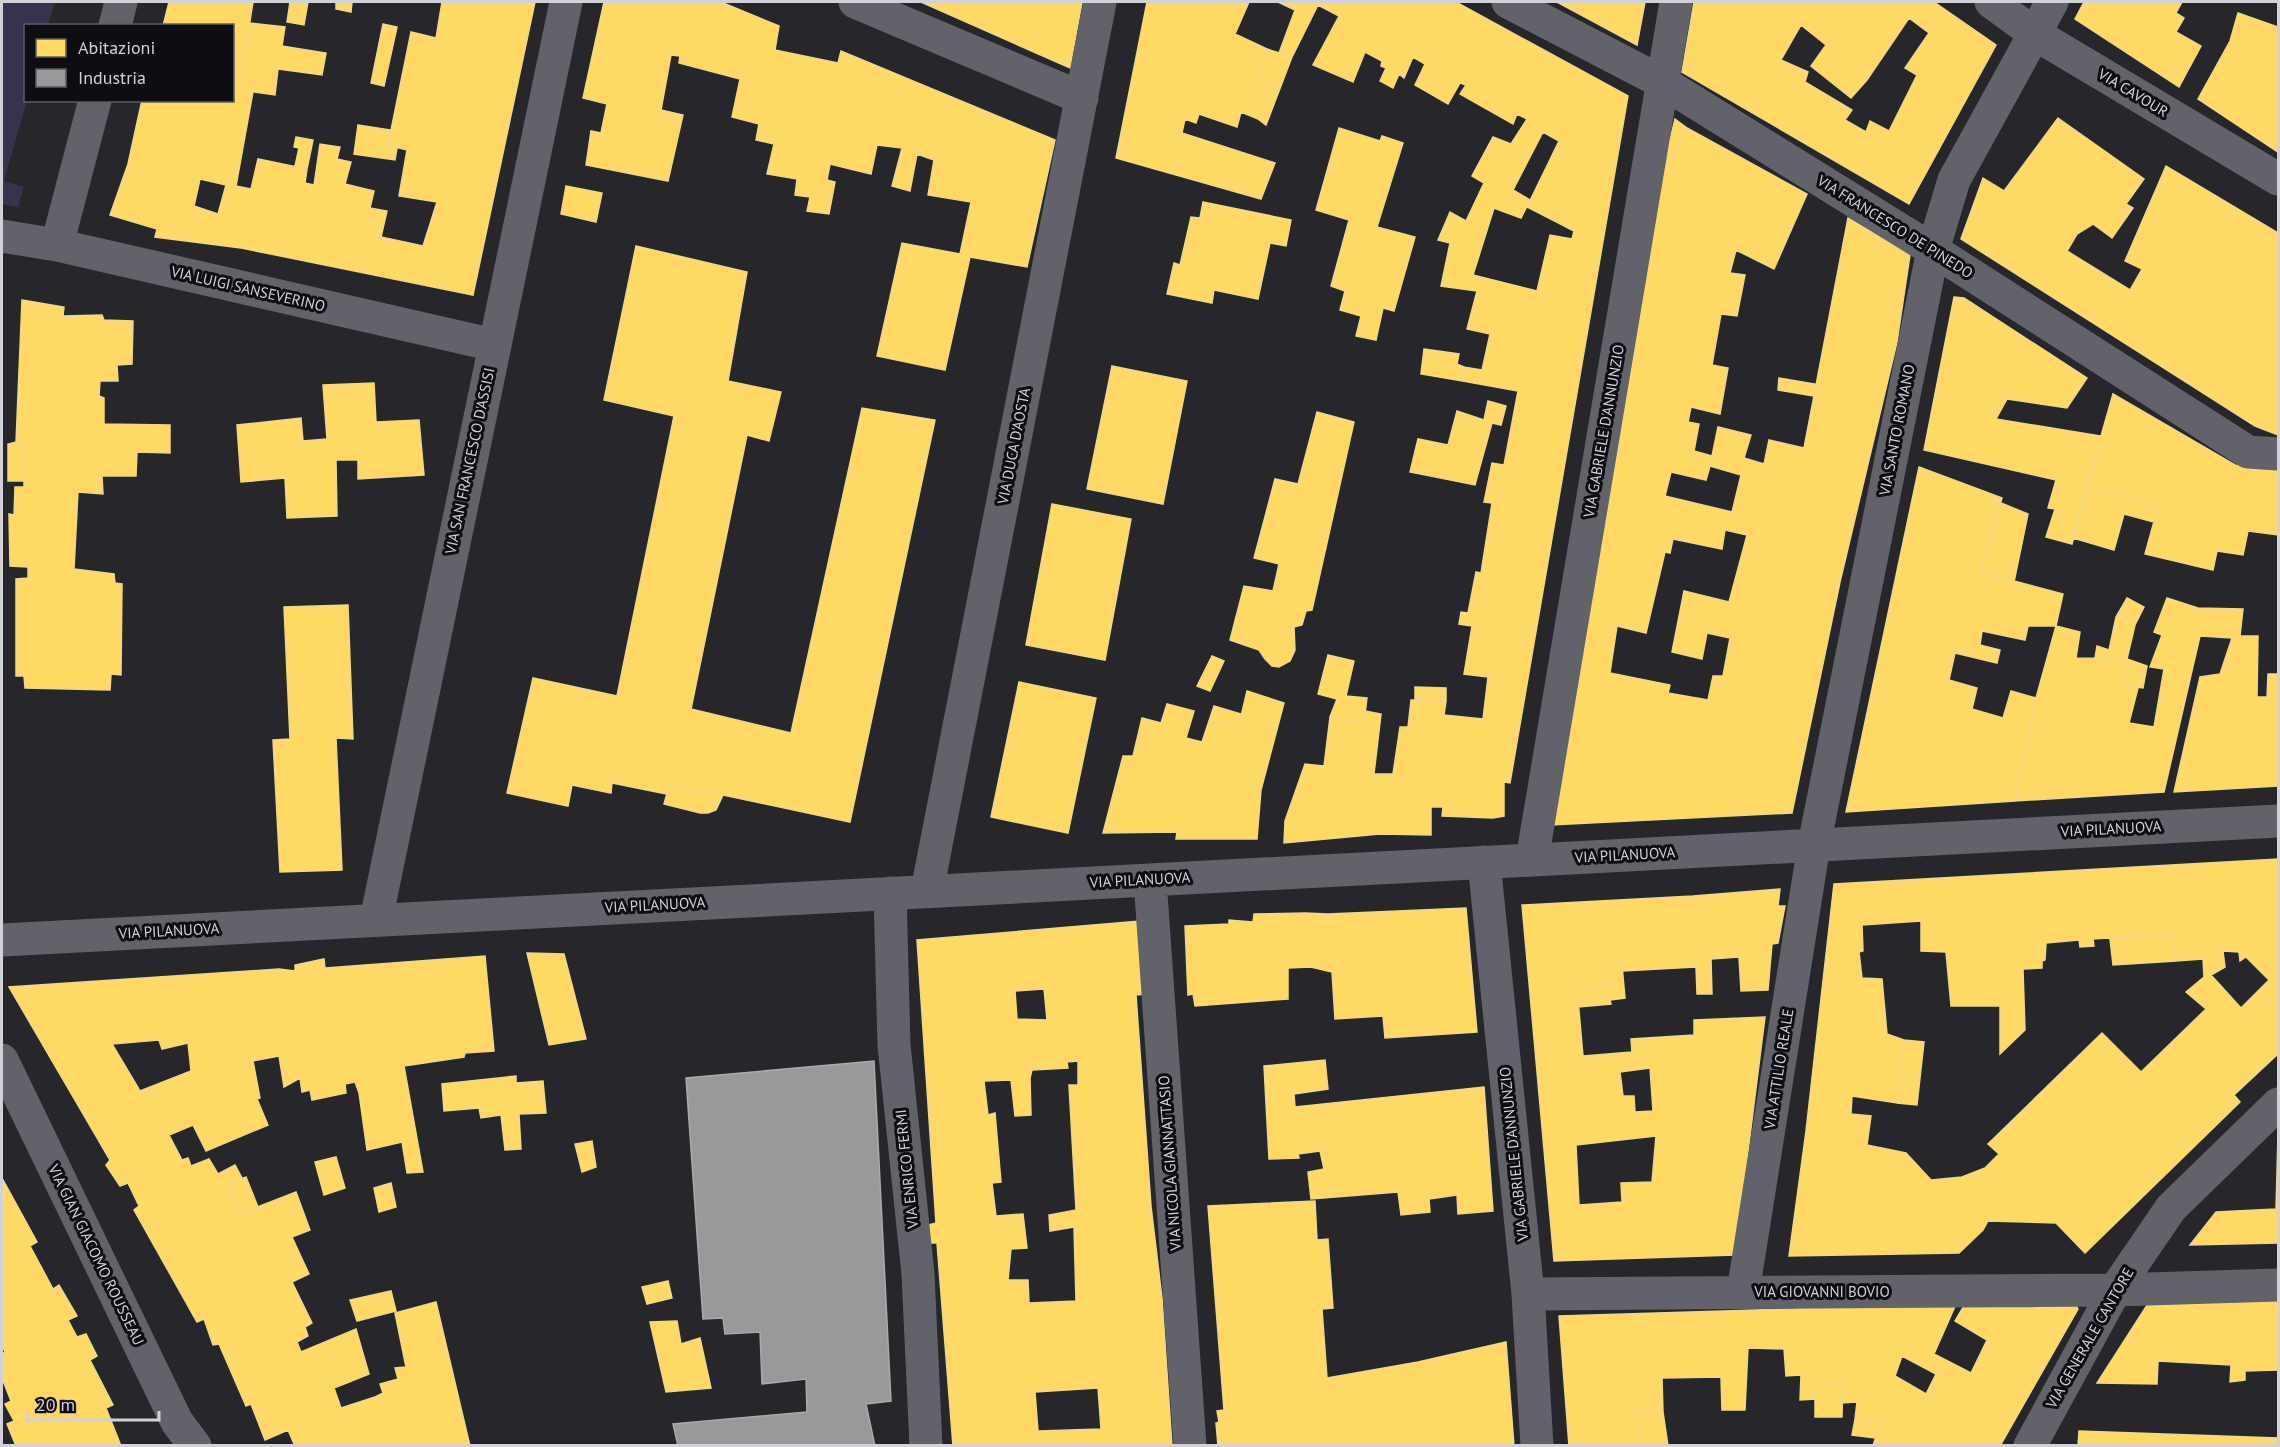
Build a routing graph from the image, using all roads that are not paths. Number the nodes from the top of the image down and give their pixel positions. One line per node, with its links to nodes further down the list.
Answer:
1 (121, 2): 9 (street)
2 (566, 2): 18 (street, VIA SAN FRANCESCO D'ASSISI)
3 (855, 2): 12 (street)
4 (1100, 2): 12 (street, VIA DUCA D'AOSTA)
5 (1508, 2): 11 (street, VIA FRANCESCO DE PINEDO)
6 (1676, 2): 11 (street, VIA GABRIELE D'ANNUNZIO)
7 (1991, 2): 10 (street, VIA CAVOUR)
8 (2052, 2): 10 (street, VIA SANTO ROMANO)
9 (116, 24)
10 (2035, 34): 14 (street, VIA CAVOUR); 17 (street, VIA SANTO ROMANO)
11 (1662, 82): 17 (street, VIA FRANCESCO DE PINEDO); 22 (street, VIA GABRIELE D'ANNUNZIO)
12 (1082, 98): 25 (street, VIA DUCA D'AOSTA)
13 (94, 102): 16 (street)
14 (2278, 179)
15 (2, 236): 16 (street, VIA LUIGI SANSEVERINO)
16 (57, 245): 18 (street, VIA LUIGI SANSEVERINO)
17 (1933, 250): 19 (street, VIA FRANCESCO DE PINEDO); 21 (street, VIA SANTO ROMANO)
18 (494, 345): 27 (street, VIA SAN FRANCESCO D'ASSISI)
19 (2278, 454)
20 (2278, 821): 21 (street, VIA PILANUOVA)
21 (1814, 845): 22 (street, VIA PILANUOVA); 33 (street, VIA ATTILIO REALE)
22 (1532, 860): 23 (street, VIA PILANUOVA)
23 (1484, 862): 24 (street, VIA PILANUOVA); 34 (street, VIA GABRIELE D'ANNUNZIO)
24 (1150, 880): 25 (street, VIA PILANUOVA); 37 (street, VIA NICOLA GIANNATTASIO)
25 (927, 891): 26 (street, VIA PILANUOVA)
26 (891, 893): 27 (street, VIA PILANUOVA); 36 (street, VIA ENRICO FERMI)
27 (376, 920): 28 (street, VIA PILANUOVA)
28 (2, 939)
29 (2, 1060): 35 (street, VIA GIAN GIACOMO ROUSSEAU)
30 (2278, 1104): 32 (street, VIA GENERALE CANTORE)
31 (2278, 1285): 32 (street, VIA GIOVANNI BOVIO)
32 (2115, 1290): 33 (street, VIA GIOVANNI BOVIO); 39 (street, VIA GENERALE CANTORE)
33 (1743, 1292): 34 (street, VIA GIOVANNI BOVIO)
34 (1528, 1294): 38 (street, VIA GABRIELE D'ANNUNZIO)
35 (195, 1446)
36 (927, 1446)
37 (1190, 1446)
38 (1537, 1446)
39 (2030, 1446)

